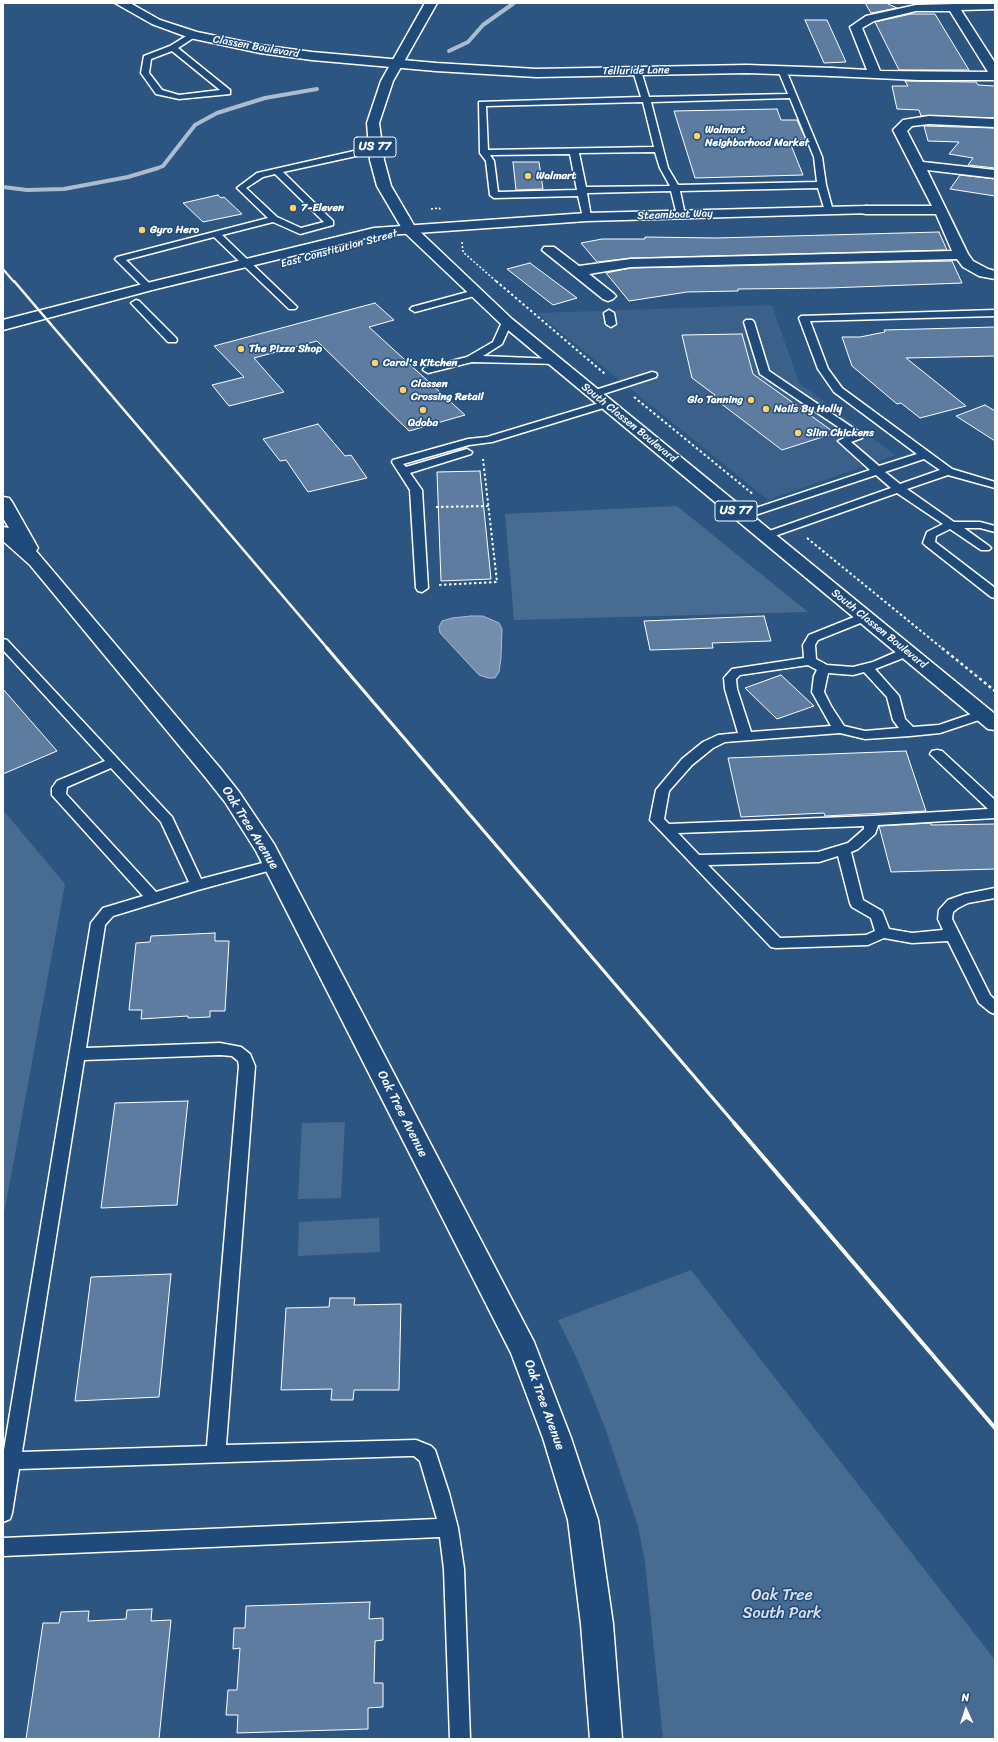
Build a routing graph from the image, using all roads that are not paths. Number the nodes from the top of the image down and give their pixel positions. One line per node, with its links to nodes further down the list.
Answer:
1 (121, 3): 5 (street, Classen Boulevard)
2 (430, 3): 7 (street, US 77)
3 (995, 6): 4 (street)
4 (953, 7): 10 (street); 11 (street)
5 (194, 35): 6 (lane); 7 (street, Classen Boulevard)
6 (173, 48): 6 (lane)
7 (397, 63): 9 (street, Telluride Lane); 17 (street, South Classen Boulevard / US 77)
8 (782, 70): 9 (street, Telluride Lane); 11 (street, Telluride Lane); 13 (lane)
9 (637, 71): 14 (lane)
10 (995, 73)
11 (875, 74): 12 (street, Telluride Lane)
12 (995, 76)
13 (793, 96): 14 (lane); 23 (lane)
14 (646, 99): 16 (lane); 19 (lane)
15 (995, 123): 20 (street)
16 (658, 148): 18 (lane); 24 (lane)
17 (376, 149): 21 (lane); 31 (street, South Classen Boulevard / US 77)
18 (574, 151): 19 (lane); 25 (lane)
19 (484, 153): 25 (lane)
20 (917, 165): 22 (street); 26 (street)
21 (277, 171): 30 (lane); 30 (lane)
22 (995, 174)
23 (822, 185): 24 (lane); 27 (lane)
24 (675, 187): 25 (lane); 28 (lane)
25 (581, 191): 29 (lane)
26 (941, 210): 27 (street, Steamboat Way); 34 (street)
27 (829, 211): 28 (street, Steamboat Way)
28 (681, 214): 29 (street, Steamboat Way)
29 (587, 217): 31 (street, Steamboat Way)
30 (274, 219): 32 (lane)
31 (410, 228): 35 (street, East Constitution Street); 39 (street, South Classen Boulevard / US 77)
32 (217, 235): 35 (lane); 38 (lane)
33 (549, 250): 36 (street)
34 (961, 255): 36 (street); 37 (street)
35 (251, 268): 38 (street, East Constitution Street); 41 (street, East Constitution Street); 42 (lane)
36 (576, 271): 40 (street)
37 (995, 276)
38 (148, 287): 49 (street, East Constitution Street)
39 (475, 293): 43 (lane); 46 (street, South Classen Boulevard / US 77)
40 (608, 296)
41 (136, 303): 50 (street, East Constitution Street); 51 (lane)
42 (292, 307)
43 (415, 309)
44 (609, 313): 48 (lane)
45 (995, 313): 59 (lane)
46 (507, 322): 52 (lane); 53 (street, South Classen Boulevard / US 77)
47 (749, 322): 61 (lane)
48 (611, 324)
49 (3, 325)
50 (3, 337)
51 (172, 340)
52 (472, 359): 53 (lane); 54 (lane)
53 (555, 362): 56 (street, South Classen Boulevard / US 77)
54 (428, 370)
55 (652, 375): 56 (lane)
56 (593, 394): 57 (street, South Classen Boulevard / US 77)
57 (606, 404): 58 (lane); 66 (street, South Classen Boulevard / US 77)
58 (488, 440): 60 (lane); 60 (lane)
59 (924, 455): 61 (lane); 62 (lane)
60 (401, 467): 73 (lane)
61 (877, 470): 64 (lane); 66 (lane)
62 (948, 471): 63 (lane); 64 (lane)
63 (995, 485)
64 (898, 488): 67 (lane); 70 (lane)
65 (3, 502): 72 (street, Oak Tree Avenue)
66 (742, 516): 70 (street, South Classen Boulevard / US 77)
67 (950, 525): 68 (lane); 71 (lane); 74 (lane)
68 (995, 529)
69 (3, 532): 72 (street, Oak Tree Avenue)
70 (765, 536): 75 (street, South Classen Boulevard / US 77)
71 (985, 548)
72 (36, 561): 93 (street, Oak Tree Avenue)
73 (422, 588)
74 (995, 594)
75 (864, 617): 77 (street, South Classen Boulevard / US 77); 78 (lane)
76 (3, 643): 86 (lane)
77 (907, 652): 79 (lane); 81 (street, South Classen Boulevard / US 77)
78 (810, 661): 80 (lane); 84 (lane)
79 (867, 668): 80 (lane); 83 (lane)
80 (824, 669): 82 (lane)
81 (989, 719): 83 (lane)
82 (840, 729): 83 (lane); 84 (lane)
83 (910, 732)
84 (746, 736): 90 (lane)
85 (937, 754): 87 (lane)
86 (113, 762): 94 (lane); 96 (lane)
87 (995, 808)
88 (995, 813): 89 (lane)
89 (872, 821): 90 (lane); 91 (lane)
90 (662, 825): 92 (lane)
91 (843, 849): 92 (lane); 97 (lane)
92 (696, 860): 97 (lane)
93 (274, 865): 94 (lane); 107 (street, Oak Tree Avenue)
94 (197, 885): 96 (lane)
95 (995, 893): 98 (lane)
96 (153, 898): 100 (lane)
97 (883, 933): 98 (lane)
98 (953, 935): 99 (lane)
99 (995, 1008)
100 (76, 1054): 101 (lane); 102 (lane)
101 (216, 1454): 102 (lane); 104 (lane)
102 (11, 1461): 103 (lane)
103 (3, 1513)
104 (448, 1528): 105 (lane); 106 (lane)
105 (3, 1548)
106 (460, 1739)
107 (606, 1739)

